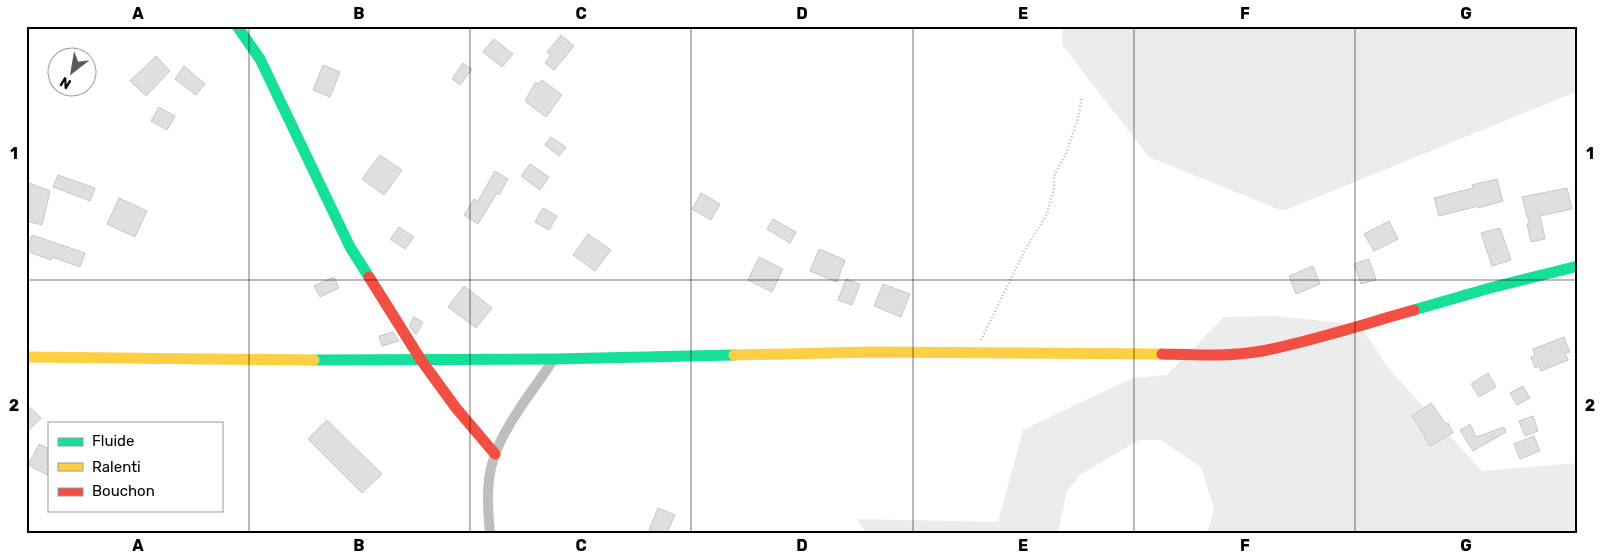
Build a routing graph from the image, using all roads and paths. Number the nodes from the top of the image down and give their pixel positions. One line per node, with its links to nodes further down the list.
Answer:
1 (237, 26): 7 (main road)
2 (1082, 97): 4 (path)
3 (1578, 266): 4 (main road)
4 (975, 353): 6 (main road)
5 (26, 357): 7 (main road)
6 (554, 359): 7 (main road); 8 (street)
7 (421, 360): 8 (main road)
8 (495, 454): 9 (street)
9 (490, 533)

